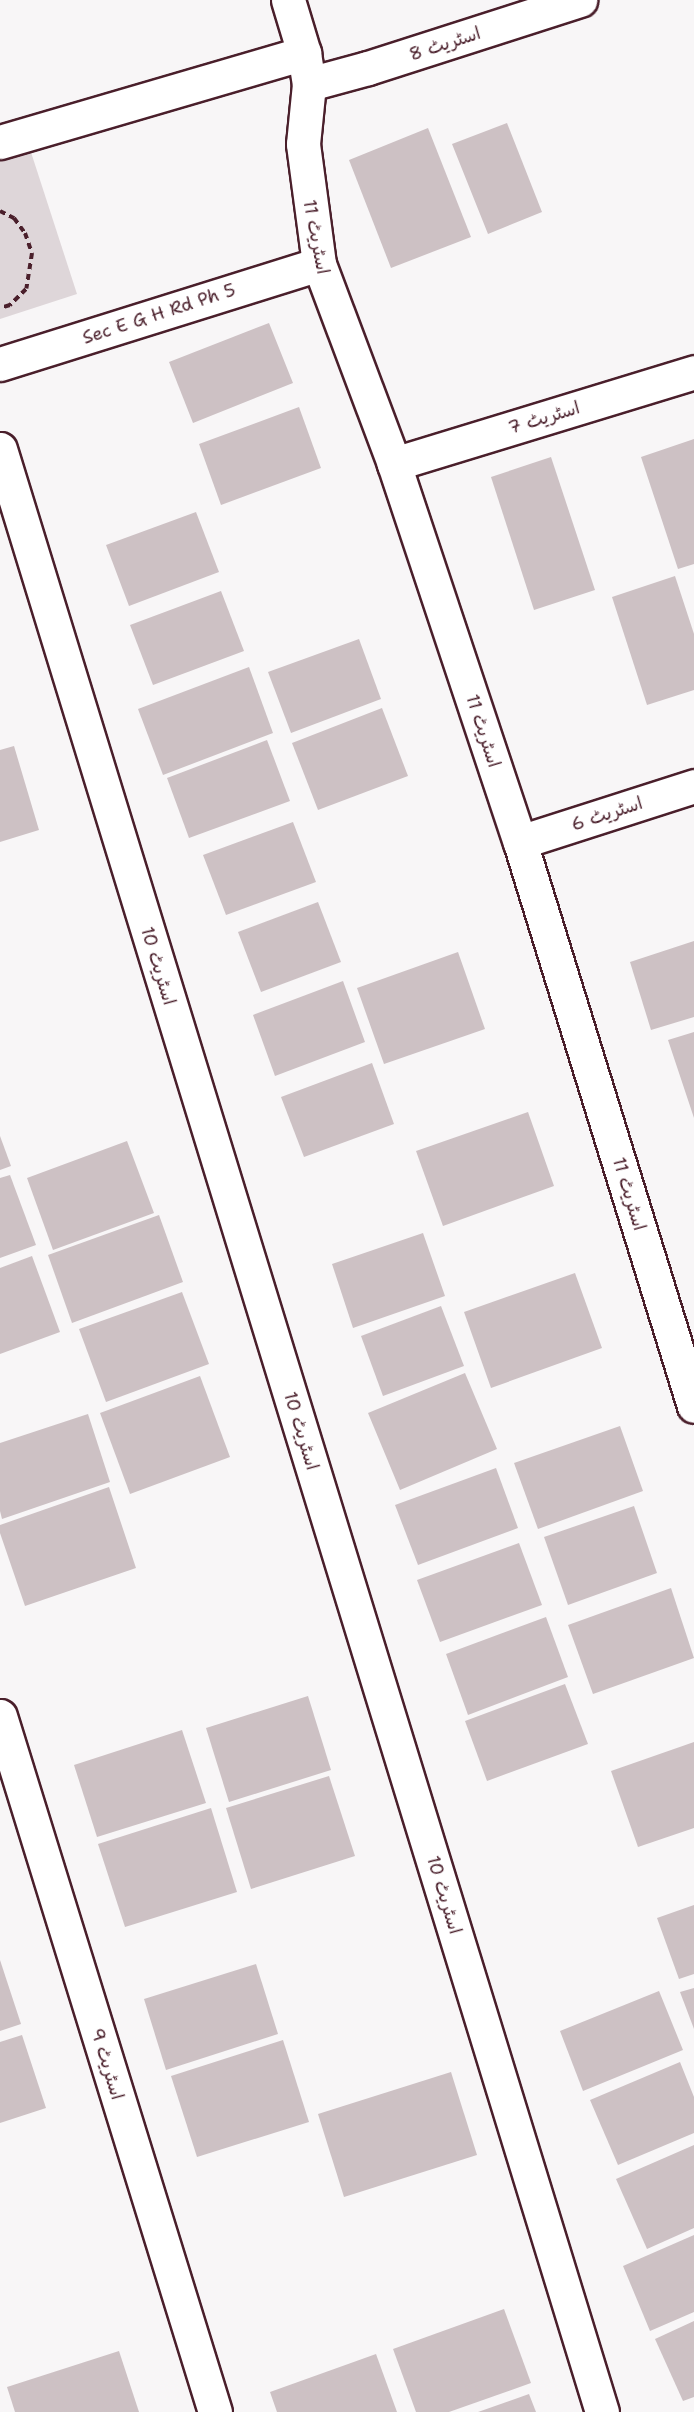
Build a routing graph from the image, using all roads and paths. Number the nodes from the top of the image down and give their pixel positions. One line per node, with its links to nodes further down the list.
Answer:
1 (288, 0): 3 (street)
2 (580, 0): 3 (street, اسٹریٹ 8)
3 (306, 68): 4 (street, اسٹریٹ 8); 6 (street, اسٹریٹ 11)
4 (0, 142)
5 (0, 211): 7 (path)
6 (319, 264): 8 (street, Sec E G H Rd Ph 5); 11 (street, اسٹریٹ 11)
7 (0, 308)
8 (0, 364)
9 (694, 372): 11 (street, اسٹریٹ 7)
10 (0, 449): 17 (street, اسٹریٹ 10)
11 (394, 464): 13 (street, اسٹریٹ 11)
12 (694, 786): 13 (street, اسٹریٹ 6)
13 (520, 842): 14 (street, اسٹریٹ 11)
14 (694, 1406)
15 (0, 1716): 16 (street, اسٹریٹ 9)
16 (214, 2412)
17 (602, 2412)

